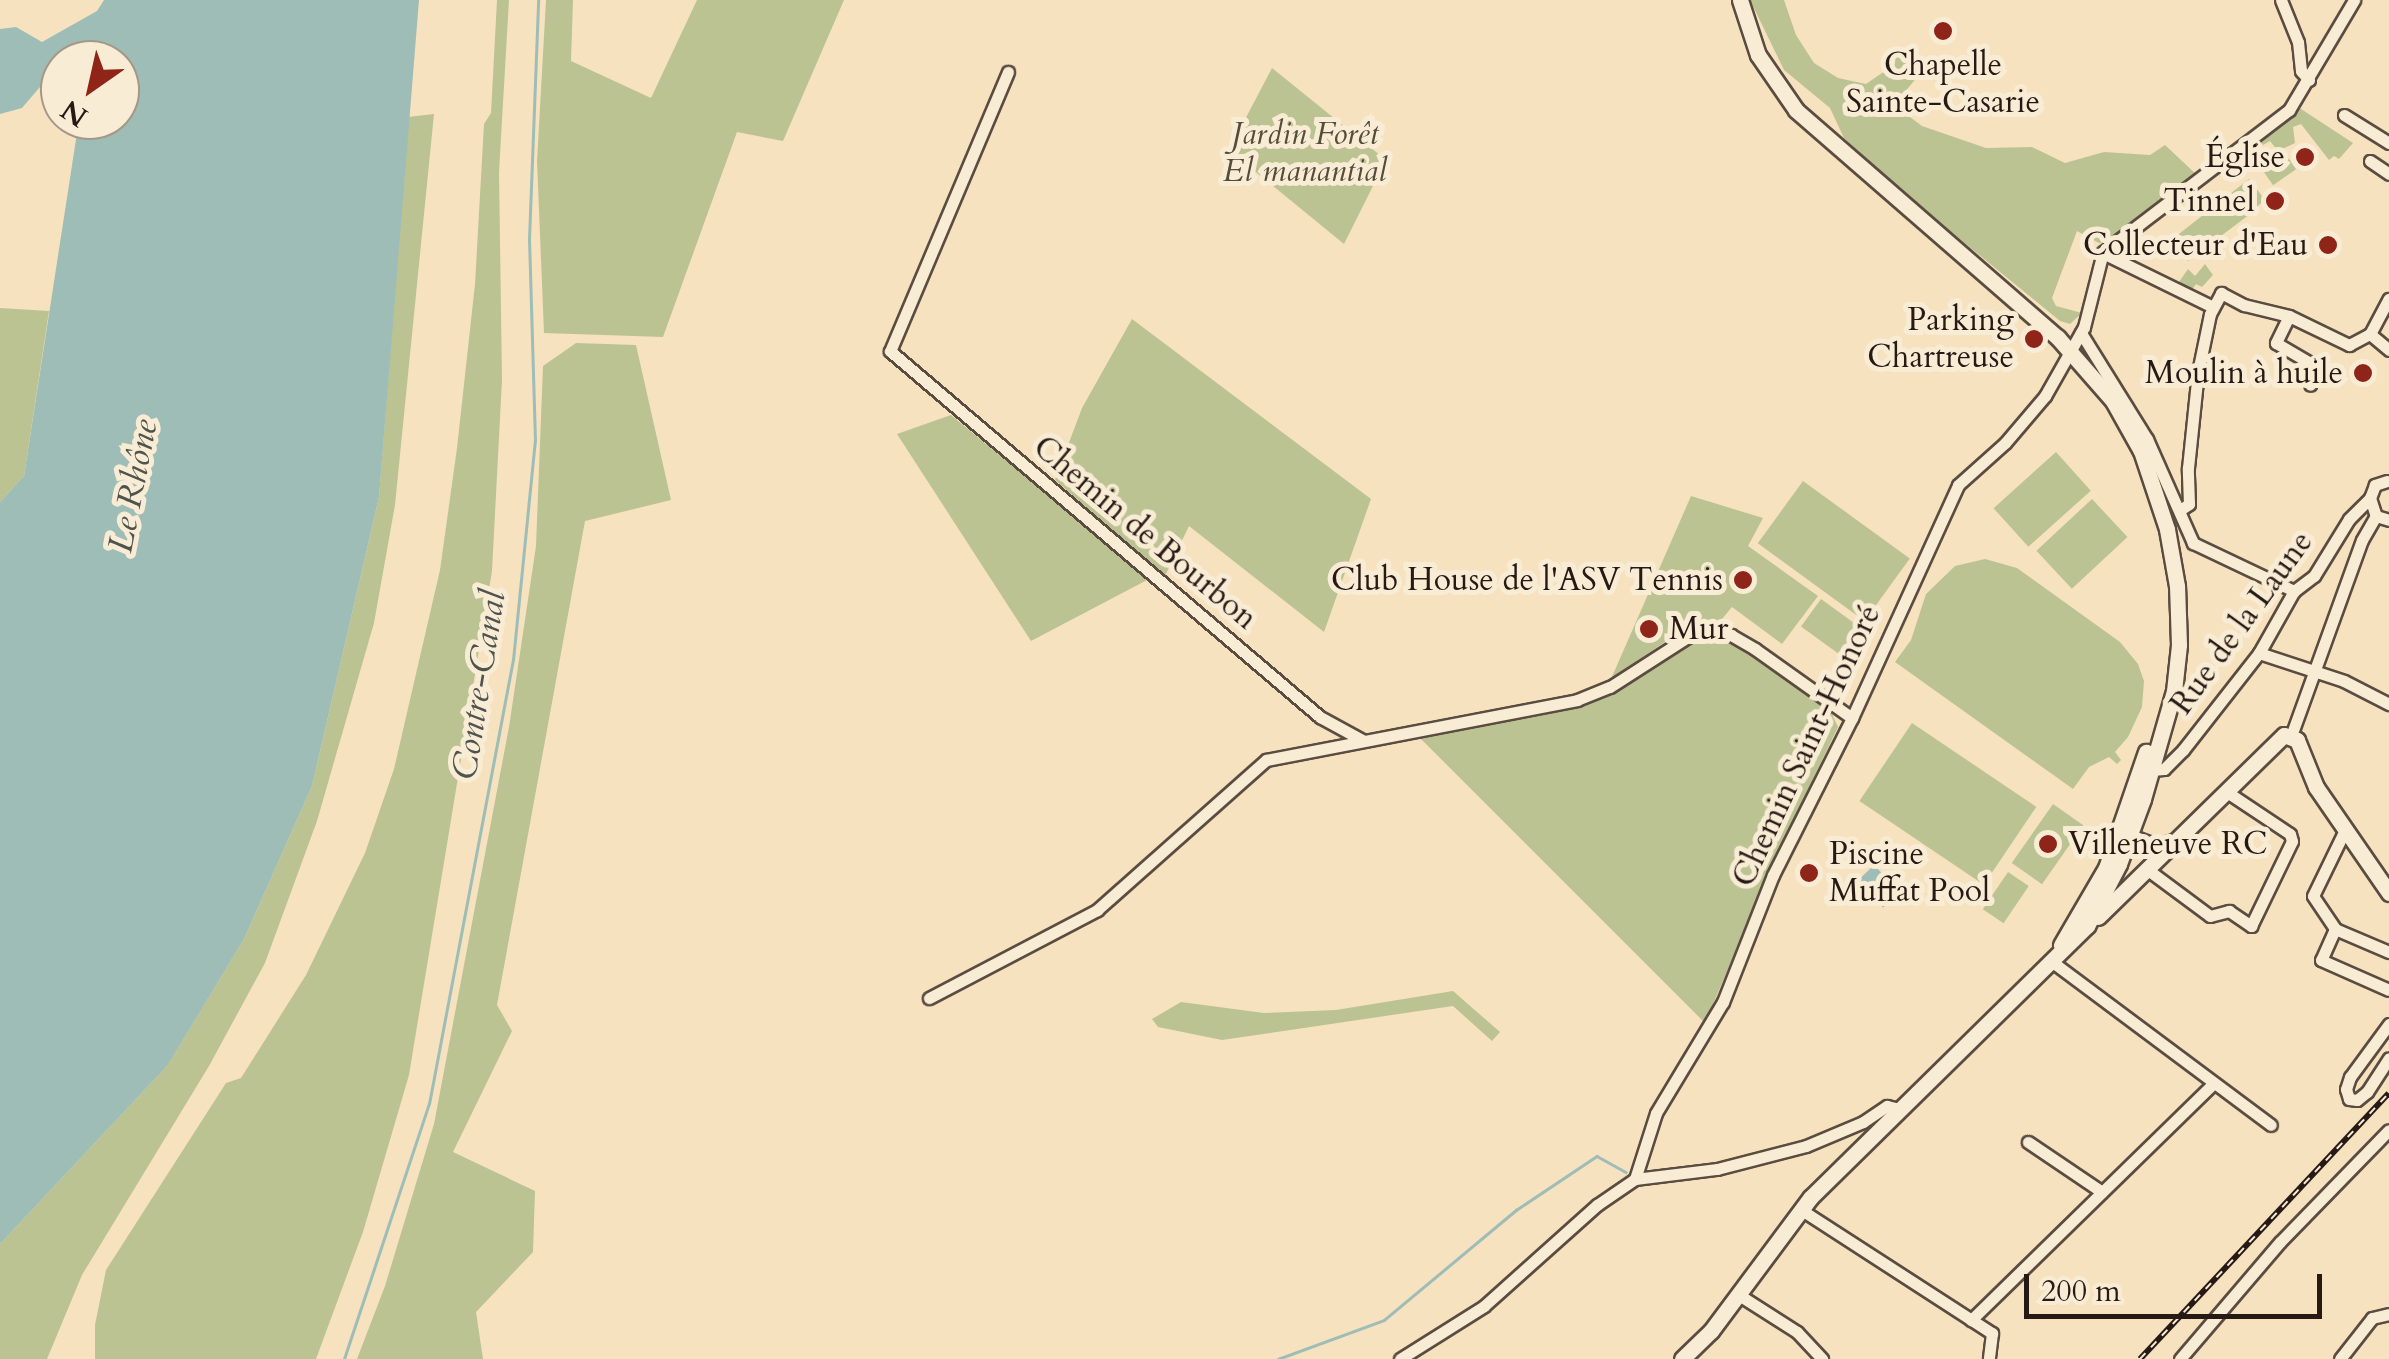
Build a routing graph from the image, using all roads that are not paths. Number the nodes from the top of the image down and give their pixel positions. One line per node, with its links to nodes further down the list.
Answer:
1 (1740, 0): 17 (main road)
2 (2281, 0): 5 (street)
3 (2354, 0): 5 (street, Chemin Saint-Honoré)
4 (1008, 72): 30 (street, Chemin de Bourbon)
5 (2310, 80): 14 (street, Chemin Saint-Honoré)
6 (2344, 116): 7 (street)
7 (2389, 144)
8 (2370, 161): 9 (street)
9 (2389, 174)
10 (2109, 256): 12 (street)
11 (2389, 299): 15 (street)
12 (2212, 308): 13 (street); 21 (street)
13 (2289, 316): 15 (street); 18 (street)
14 (2081, 333): 17 (street, Chemin Saint-Honoré); 21 (street)
15 (2370, 334): 16 (street)
16 (2389, 350)
17 (2068, 355): 24 (main road); 28 (street, Chemin Saint-Honoré)
18 (2310, 385)
19 (2388, 478): 20 (street, Rue de la Laune)
20 (2370, 498): 22 (street); 23 (street, Rue de la Laune)
21 (2180, 510): 23 (street)
22 (2382, 518): 26 (street)
23 (2294, 590): 25 (street, Rue de la Laune)
24 (2178, 620): 31 (main road); 35 (main road)
25 (2260, 652): 26 (street); 31 (street, Rue de la Laune)
26 (2312, 674): 27 (street); 29 (street)
27 (2389, 704)
28 (1852, 718): 30 (street); 52 (street, Chemin Saint-Honoré)
29 (2291, 736): 32 (main road); 33 (main road)
30 (1364, 741): 44 (street)
31 (2151, 770): 35 (main road)
32 (2227, 792): 34 (main road); 37 (street)
33 (2345, 830): 38 (main road); 40 (street)
34 (2177, 840): 35 (main road); 37 (main road)
35 (2122, 841): 36 (main road); 42 (main road)
36 (2119, 864): 37 (main road); 39 (main road)
37 (2146, 872): 39 (main road)
38 (2389, 893)
39 (2087, 926): 42 (main road)
40 (2335, 929): 41 (street); 43 (street)
41 (2389, 952)
42 (2051, 961): 47 (street); 48 (main road)
43 (2389, 989)
44 (929, 998)
45 (2389, 1024): 46 (street)
46 (2389, 1058)
47 (2214, 1082): 49 (street); 53 (street)
48 (1899, 1109): 52 (street); 54 (main road)
49 (2271, 1126)
50 (2389, 1130): 62 (street)
51 (2028, 1142): 53 (street)
52 (1635, 1179): 58 (street)
53 (2102, 1192): 57 (street)
54 (1800, 1208): 55 (main road); 57 (street)
55 (1739, 1295): 59 (main road); 60 (street)
56 (2389, 1314): 63 (street)
57 (1971, 1320): 61 (street)
58 (1400, 1359)
59 (1682, 1359)
60 (1822, 1359)
61 (1990, 1359)
62 (2180, 1359)
63 (2340, 1359)

